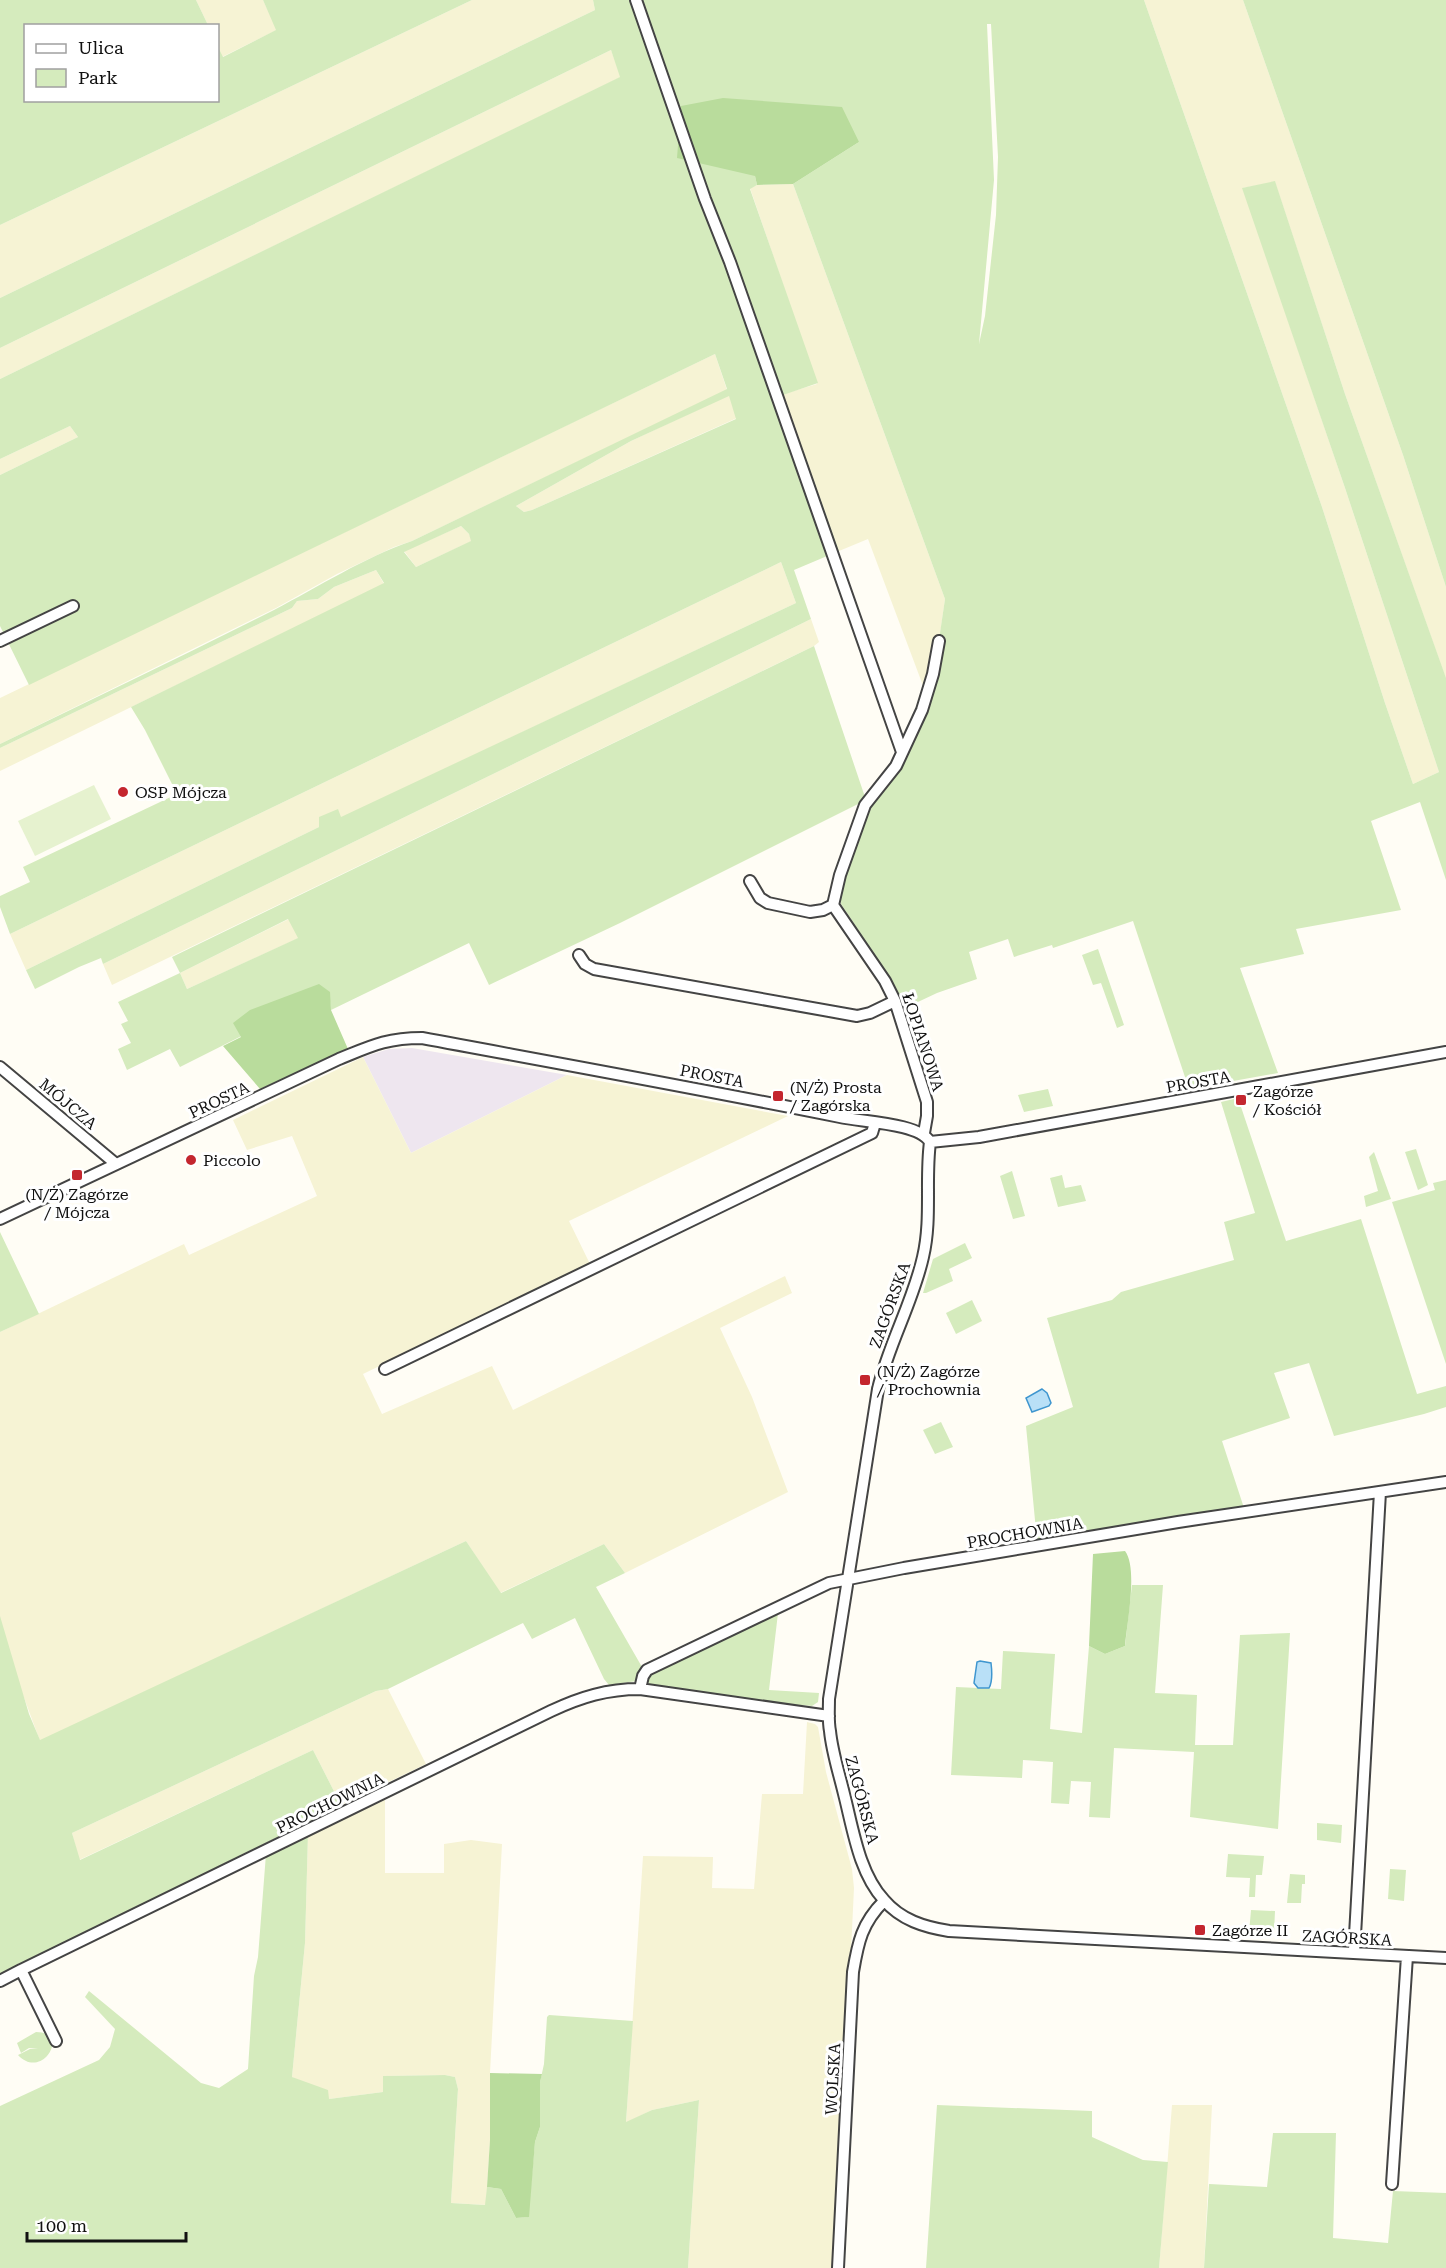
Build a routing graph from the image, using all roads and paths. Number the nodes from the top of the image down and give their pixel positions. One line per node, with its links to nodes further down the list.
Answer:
1 (636, 0): 5 (street)
2 (73, 606): 3 (street)
3 (0, 641)
4 (939, 642): 5 (street)
5 (902, 752): 7 (street)
6 (750, 881): 7 (street)
7 (833, 905): 9 (street, ŁOPIANOWA)
8 (579, 955): 9 (street)
9 (895, 1001): 13 (street, ŁOPIANOWA)
10 (1446, 1052): 13 (street, PROSTA)
11 (0, 1067): 14 (street, MÓJCZA)
12 (875, 1123): 13 (street, PROSTA); 14 (street, PROSTA); 16 (street)
13 (927, 1137): 19 (street, ZAGÓRSKA)
14 (116, 1164): 15 (street, PROSTA)
15 (0, 1219)
16 (385, 1369)
17 (1446, 1482): 18 (street, PROCHOWNIA)
18 (1380, 1492): 19 (street, PROCHOWNIA); 23 (street)
19 (847, 1580): 20 (street, PROCHOWNIA); 21 (street, ZAGÓRSKA)
20 (640, 1689): 21 (street, PROCHOWNIA); 26 (street, PROCHOWNIA)
21 (829, 1716): 22 (street, ZAGÓRSKA)
22 (884, 1901): 23 (street, ZAGÓRSKA); 30 (street, WOLSKA)
23 (1354, 1953): 24 (street, ZAGÓRSKA)
24 (1407, 1956): 25 (street, ZAGÓRSKA); 29 (street)
25 (1446, 1958)
26 (21, 1970): 27 (street, PROCHOWNIA); 28 (street)
27 (0, 1981)
28 (56, 2041)
29 (1392, 2184)
30 (838, 2268)

